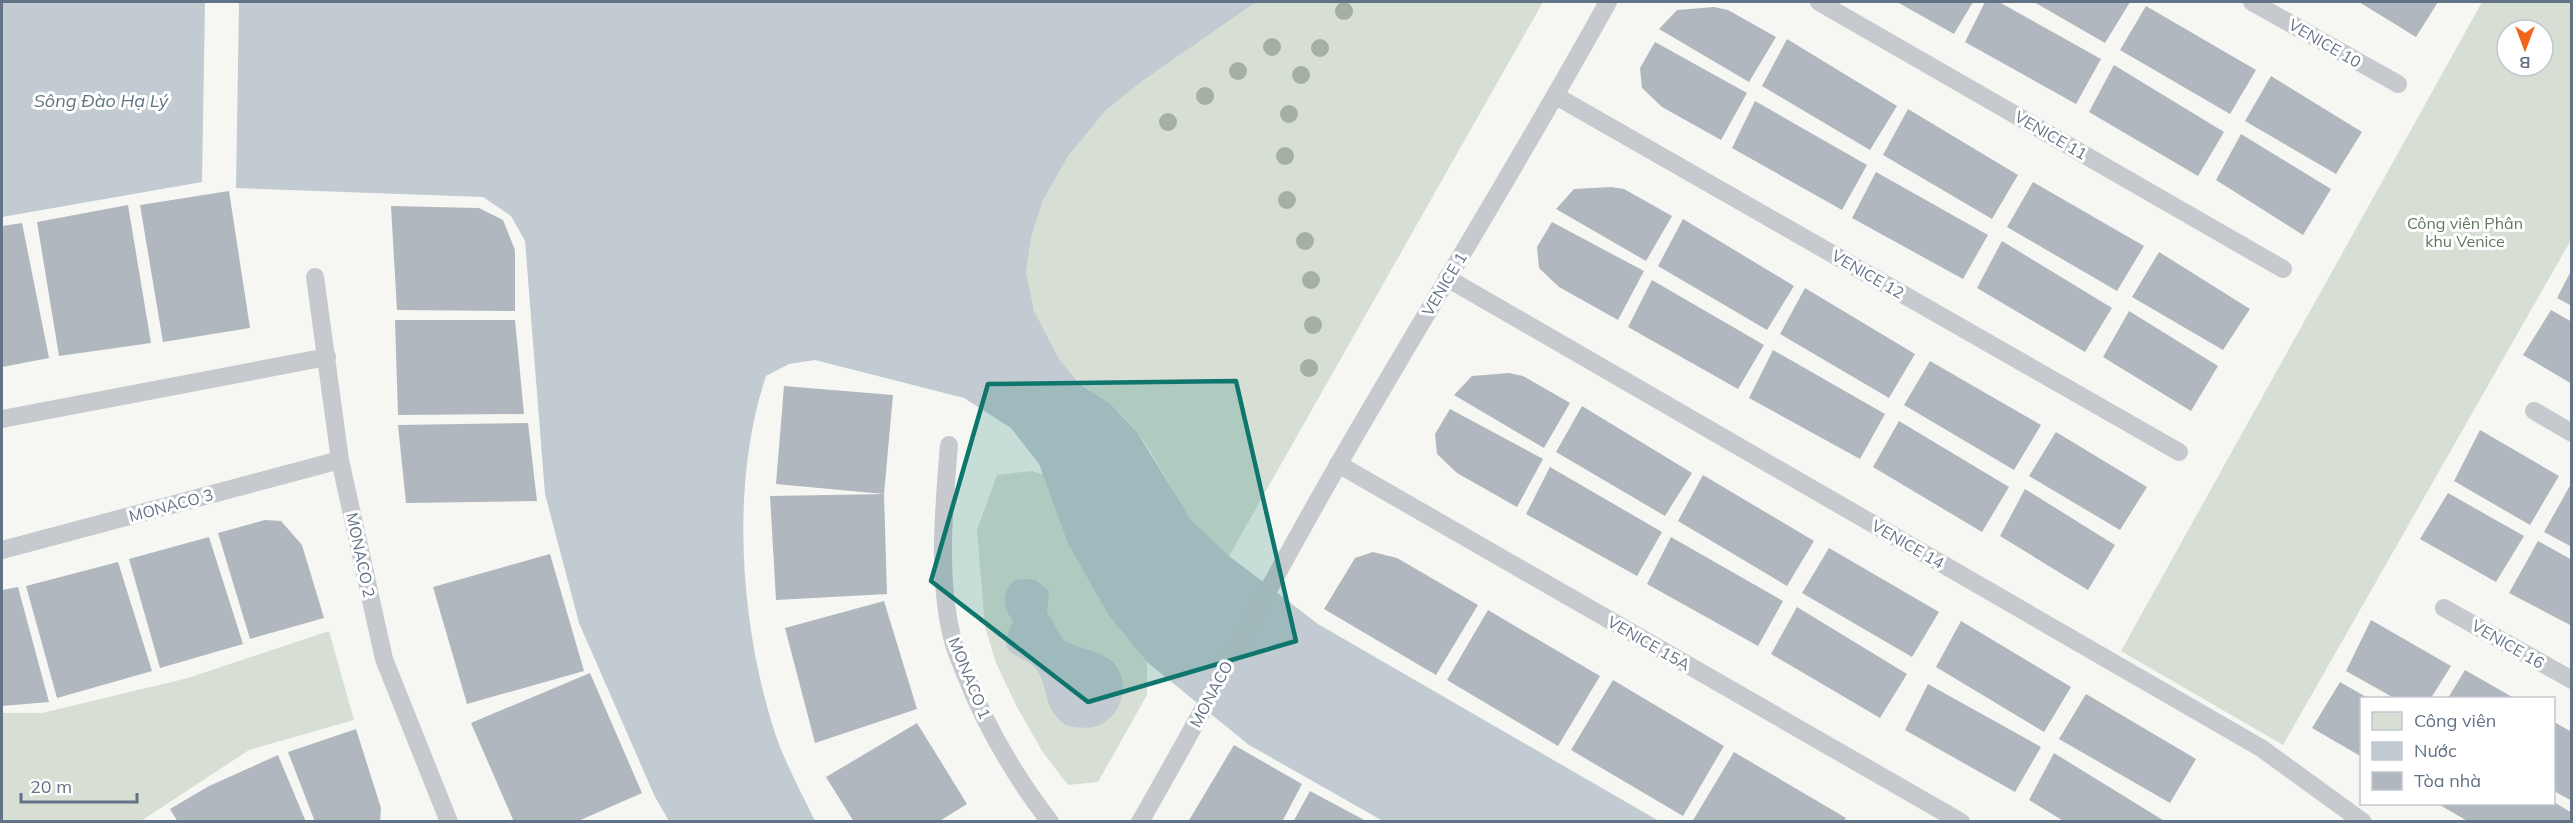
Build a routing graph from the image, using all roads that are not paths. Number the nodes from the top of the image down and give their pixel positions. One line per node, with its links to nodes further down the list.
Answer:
1 (1608, 2): 5 (lane, VENICE 1)
2 (1819, 2): 6 (lane, VENICE 11)
3 (2252, 2): 4 (lane, VENICE 10)
4 (2398, 84)
5 (1556, 96): 8 (lane, VENICE 1); 14 (lane, VENICE 12)
6 (2283, 269)
7 (315, 277): 9 (lane, MONACO 2)
8 (1447, 278): 16 (lane, VENICE 1); 25 (lane, VENICE 14)
9 (327, 357): 11 (lane); 15 (lane, MONACO 2)
10 (2534, 411): 12 (lane)
11 (2, 418)
12 (2571, 433)
13 (949, 445): 22 (lane, MONACO 1)
14 (2179, 452)
15 (340, 460): 17 (lane, MONACO 3); 21 (lane, MONACO 2)
16 (1338, 464): 18 (lane, VENICE 1); 24 (lane, VENICE 15A)
17 (2, 550)
18 (1280, 566): 23 (lane, MONACO)
19 (2444, 608): 20 (lane, VENICE 16)
20 (2571, 680)
21 (449, 822)
22 (1050, 822)
23 (1140, 822)
24 (1961, 822)
25 (2363, 822)

